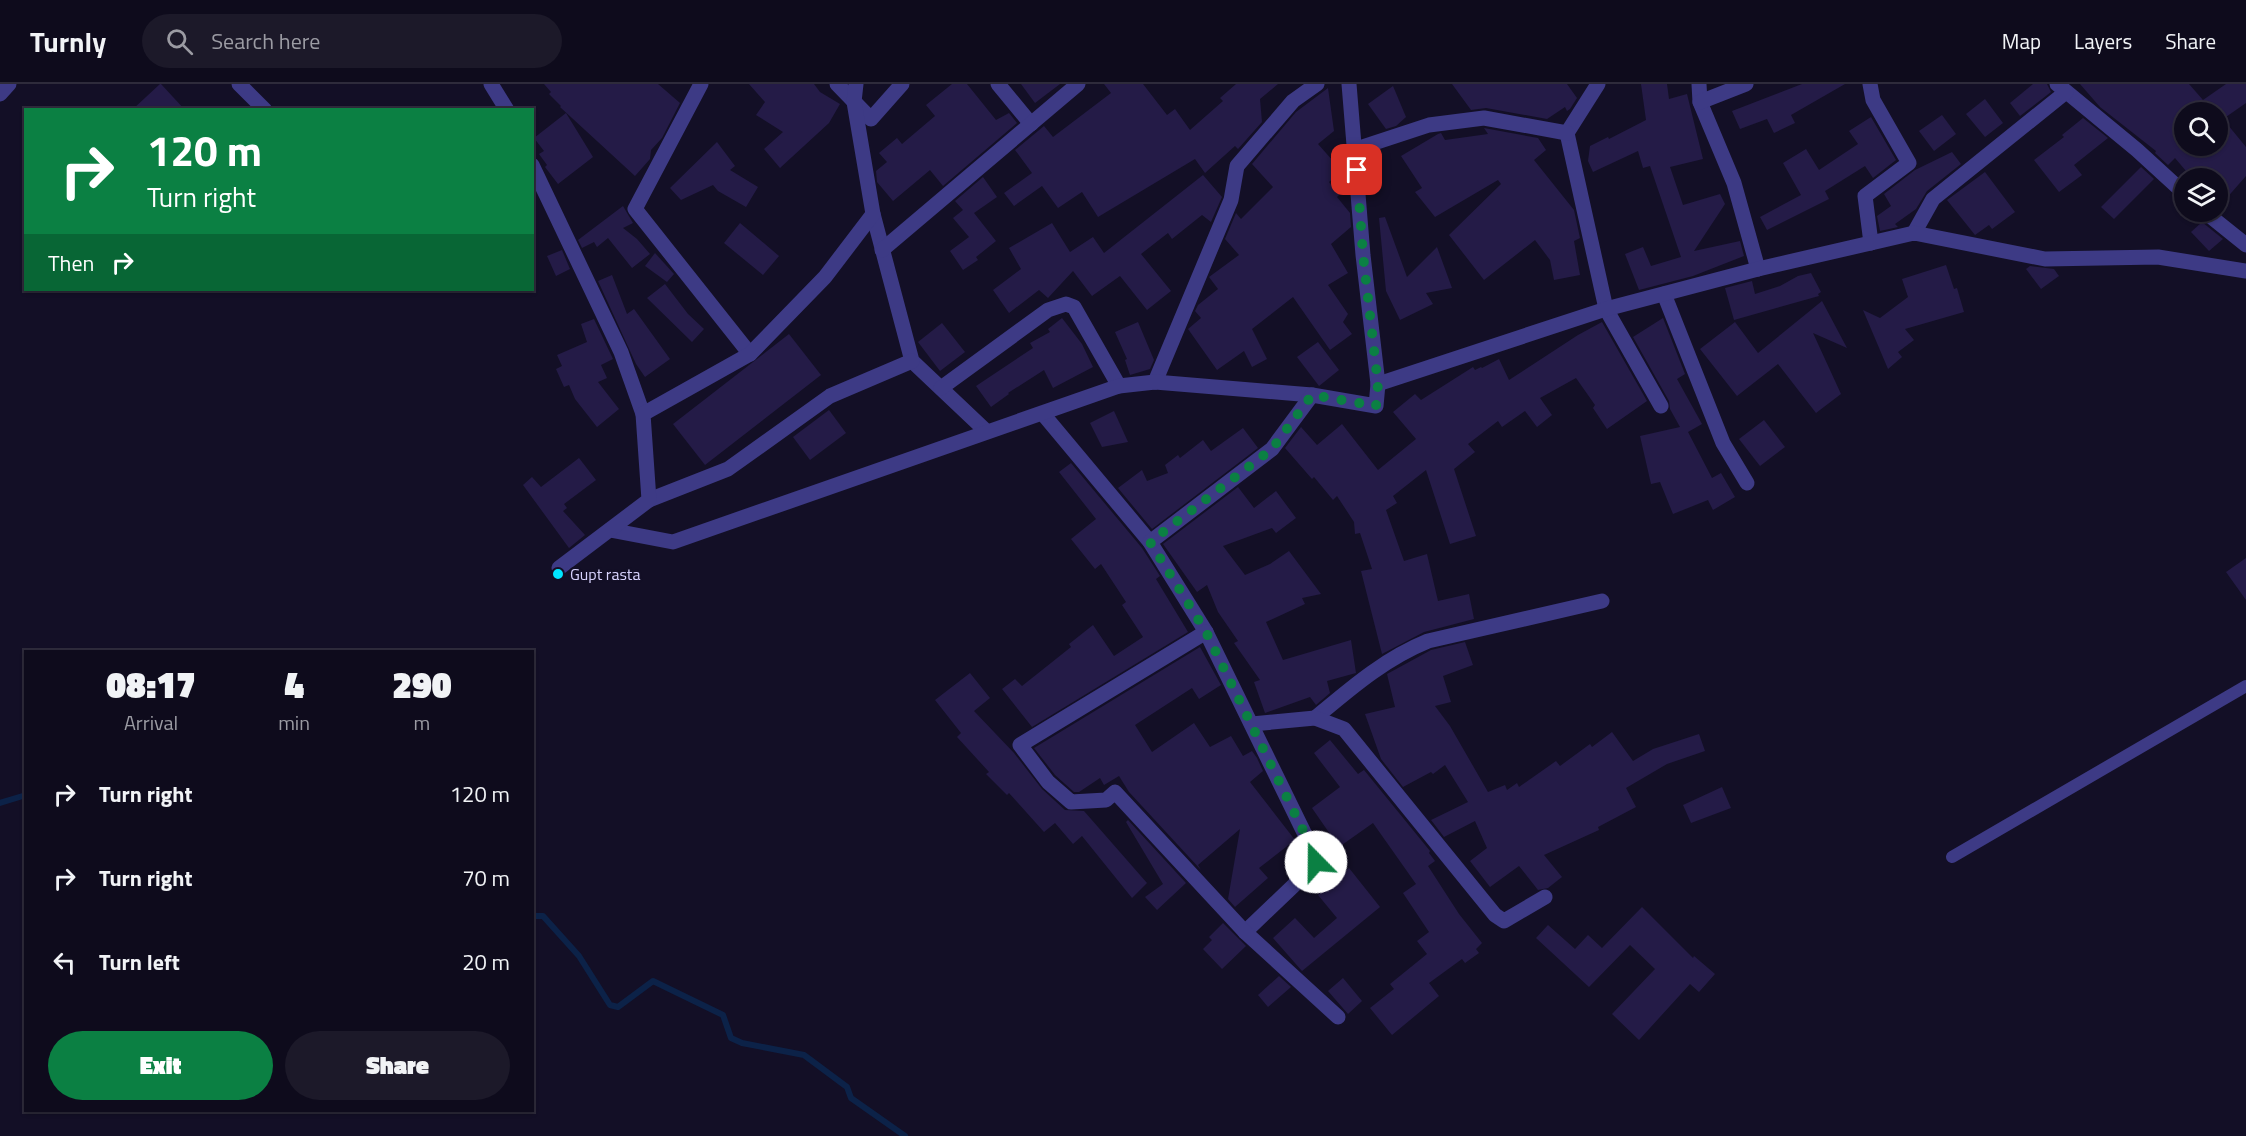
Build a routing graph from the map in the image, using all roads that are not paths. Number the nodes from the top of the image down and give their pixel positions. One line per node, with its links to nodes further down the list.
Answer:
1 (9, 84): 17 (street)
2 (239, 84): 20 (street)
3 (491, 84): 21 (street)
4 (701, 84): 37 (street)
5 (837, 84): 18 (street)
6 (856, 84): 18 (street)
7 (902, 84): 18 (street)
8 (998, 84): 22 (street)
9 (1078, 84): 22 (street)
10 (1317, 84): 39 (street)
11 (1349, 84): 24 (street)
12 (1599, 84): 23 (street)
13 (1699, 84): 19 (street)
14 (1746, 84): 19 (street)
15 (1870, 84): 30 (street)
16 (2062, 88): 26 (street); 29 (street)
17 (0, 94)
18 (854, 102): 27 (street)
19 (1700, 102): 33 (street)
20 (263, 108)
21 (506, 108)
22 (1031, 124): 32 (street)
23 (1567, 133): 24 (street); 36 (street)
24 (1356, 149): 40 (street)
25 (534, 169): 45 (street)
26 (2174, 184)
27 (873, 214): 32 (street); 37 (street)
28 (2217, 222): 31 (street)
29 (1914, 233): 30 (street); 34 (street)
30 (1871, 243): 33 (street)
31 (2246, 245)
32 (882, 250): 38 (street)
33 (1758, 269): 35 (street)
34 (2246, 271)
35 (1664, 294): 36 (street); 48 (street)
36 (1606, 309): 40 (street); 44 (street)
37 (750, 354): 45 (street)
38 (912, 361): 42 (street); 49 (street)
39 (1155, 382): 41 (street); 43 (street)
40 (1378, 384): 43 (street)
41 (1119, 386): 42 (street); 46 (street)
42 (941, 388): 47 (street)
43 (1312, 395): 51 (street)
44 (1661, 406)
45 (643, 414): 49 (street)
46 (1042, 414): 47 (street); 51 (street)
47 (986, 431): 50 (street)
48 (1747, 483)
49 (649, 500): 50 (street)
50 (610, 530): 52 (street)
51 (1150, 542): 54 (street)
52 (560, 568)
53 (1602, 602): 56 (street)
54 (1206, 632): 57 (street); 60 (street)
55 (2246, 686): 58 (lane)
56 (1315, 718): 57 (street); 59 (street)
57 (1252, 724): 60 (street)
58 (1952, 857)
59 (1545, 897)
60 (1245, 932): 61 (street)
61 (1338, 1017)

